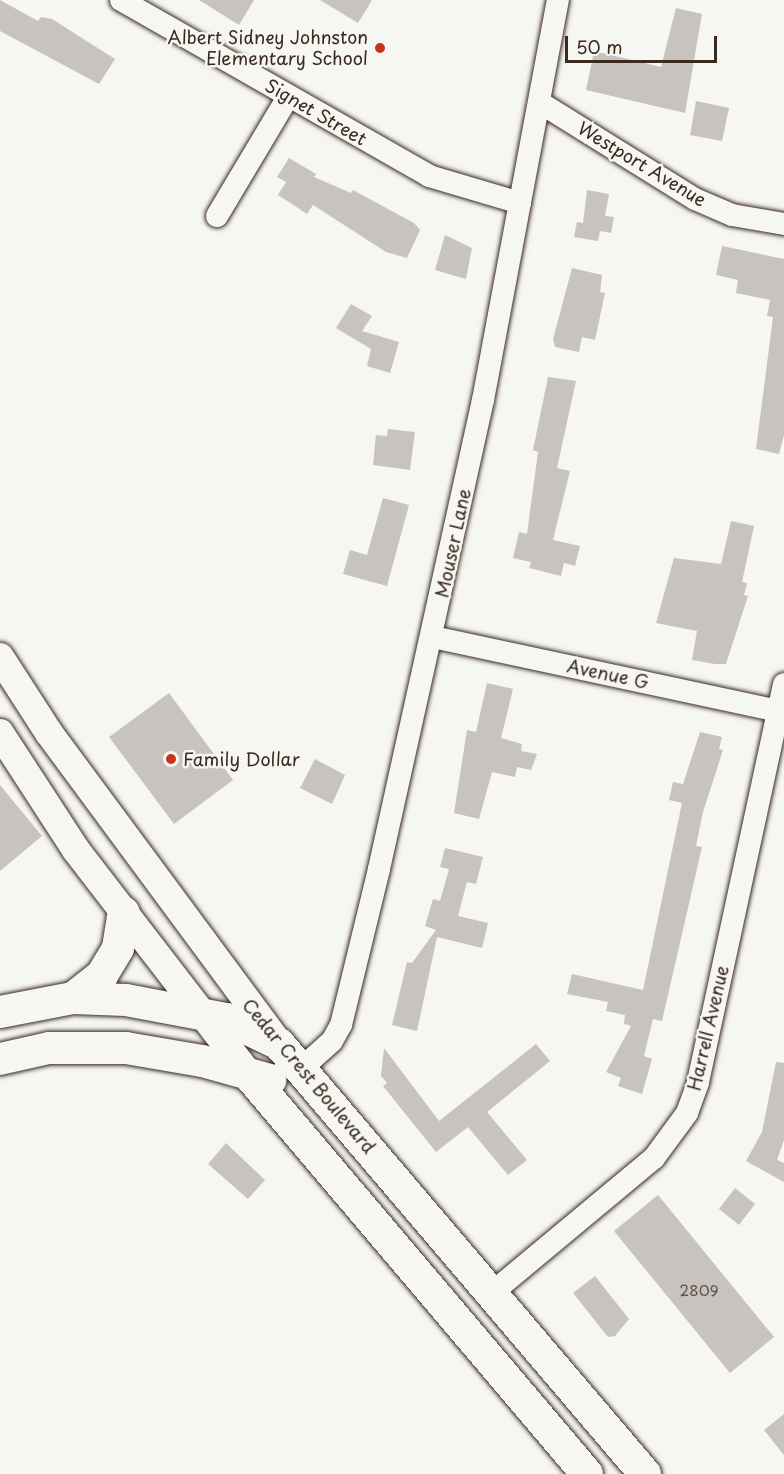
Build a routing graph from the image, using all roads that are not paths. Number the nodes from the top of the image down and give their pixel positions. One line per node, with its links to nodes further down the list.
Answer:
1 (121, 0): 3 (street, Signet Street)
2 (558, 0): 4 (street, Mouser Lane)
3 (288, 97): 5 (street, Signet Street); 6 (street)
4 (539, 102): 5 (street, Mouser Lane); 7 (street, Westport Avenue)
5 (520, 203): 8 (street, Mouser Lane)
6 (217, 216)
7 (784, 224)
8 (433, 637): 11 (street, Avenue G); 22 (street, Mouser Lane)
9 (0, 657): 12 (street, Cedar Crest Boulevard)
10 (784, 684): 11 (street, Harrell Avenue)
11 (781, 712): 24 (street, Harrell Avenue)
12 (49, 733): 13 (street); 14 (street, Cedar Crest Boulevard)
13 (8, 744): 15 (street)
14 (114, 823): 15 (street); 20 (street, Cedar Crest Boulevard)
15 (76, 850): 16 (street)
16 (124, 912): 17 (main road); 19 (street)
17 (73, 998): 18 (main road); 19 (main road)
18 (0, 1012)
19 (200, 1012): 20 (main road); 23 (street)
20 (279, 1044): 22 (main road, Cedar Crest Boulevard)
21 (0, 1059): 23 (main road)
22 (302, 1068): 23 (main road); 24 (main road, Cedar Crest Boulevard)
23 (249, 1075): 25 (main road)
24 (493, 1292): 25 (main road); 27 (main road, Cedar Crest Boulevard)
25 (457, 1321): 26 (main road)
26 (587, 1474)
27 (645, 1474)

